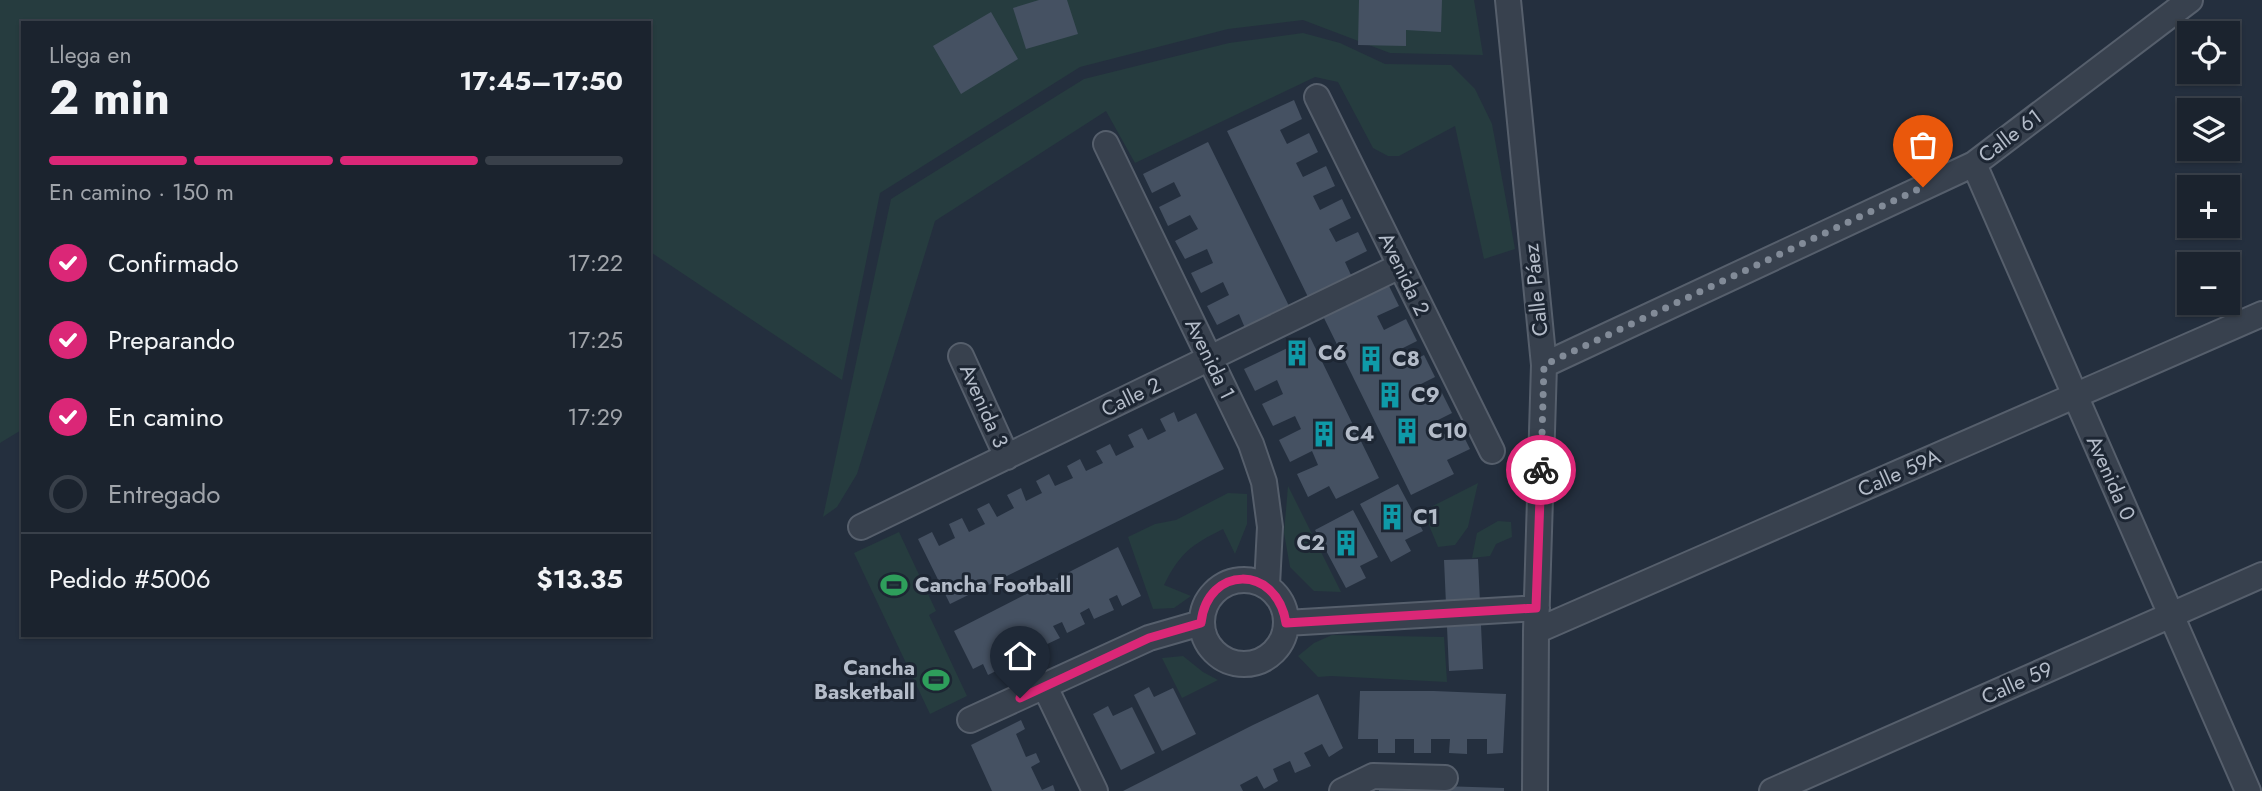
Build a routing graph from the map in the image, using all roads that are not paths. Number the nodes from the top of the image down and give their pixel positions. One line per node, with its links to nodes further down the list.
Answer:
1 (1508, 0): 10 (street, Calle Páez)
2 (2190, 0): 5 (street, Calle 61)
3 (1317, 97): 6 (street, Avenida 2)
4 (1106, 144): 9 (street, Avenida 1)
5 (1974, 164): 10 (street, Calle 61); 11 (street, Avenida 0)
6 (1399, 266): 9 (street, Calle 2); 12 (street, Avenida 2)
7 (2262, 314): 11 (street, Calle 59A)
8 (961, 356): 13 (street, Avenida 3)
9 (1210, 359): 13 (street, Calle 2); 16 (street, Avenida 1)
10 (1544, 365): 18 (street, Calle Páez)
11 (2075, 396): 17 (street, Avenida 0); 18 (street, Calle 59A)
12 (1492, 451)
13 (1007, 457): 14 (street, Calle 2)
14 (861, 527)
15 (2262, 575): 17 (street, Calle 59)
16 (1267, 585): 19 (street); 20 (street)
17 (2171, 615): 27 (street, Calle 59); 28 (street, Avenida 0)
18 (1536, 620): 20 (street); 26 (street, Calle Páez)
19 (1201, 623): 20 (street); 21 (street)
20 (1286, 623)
21 (1045, 687): 22 (street); 24 (street)
22 (970, 720)
23 (1445, 778): 25 (street)
24 (1095, 791)
25 (1342, 791)
26 (1535, 791)
27 (1772, 791)
28 (2248, 791)

